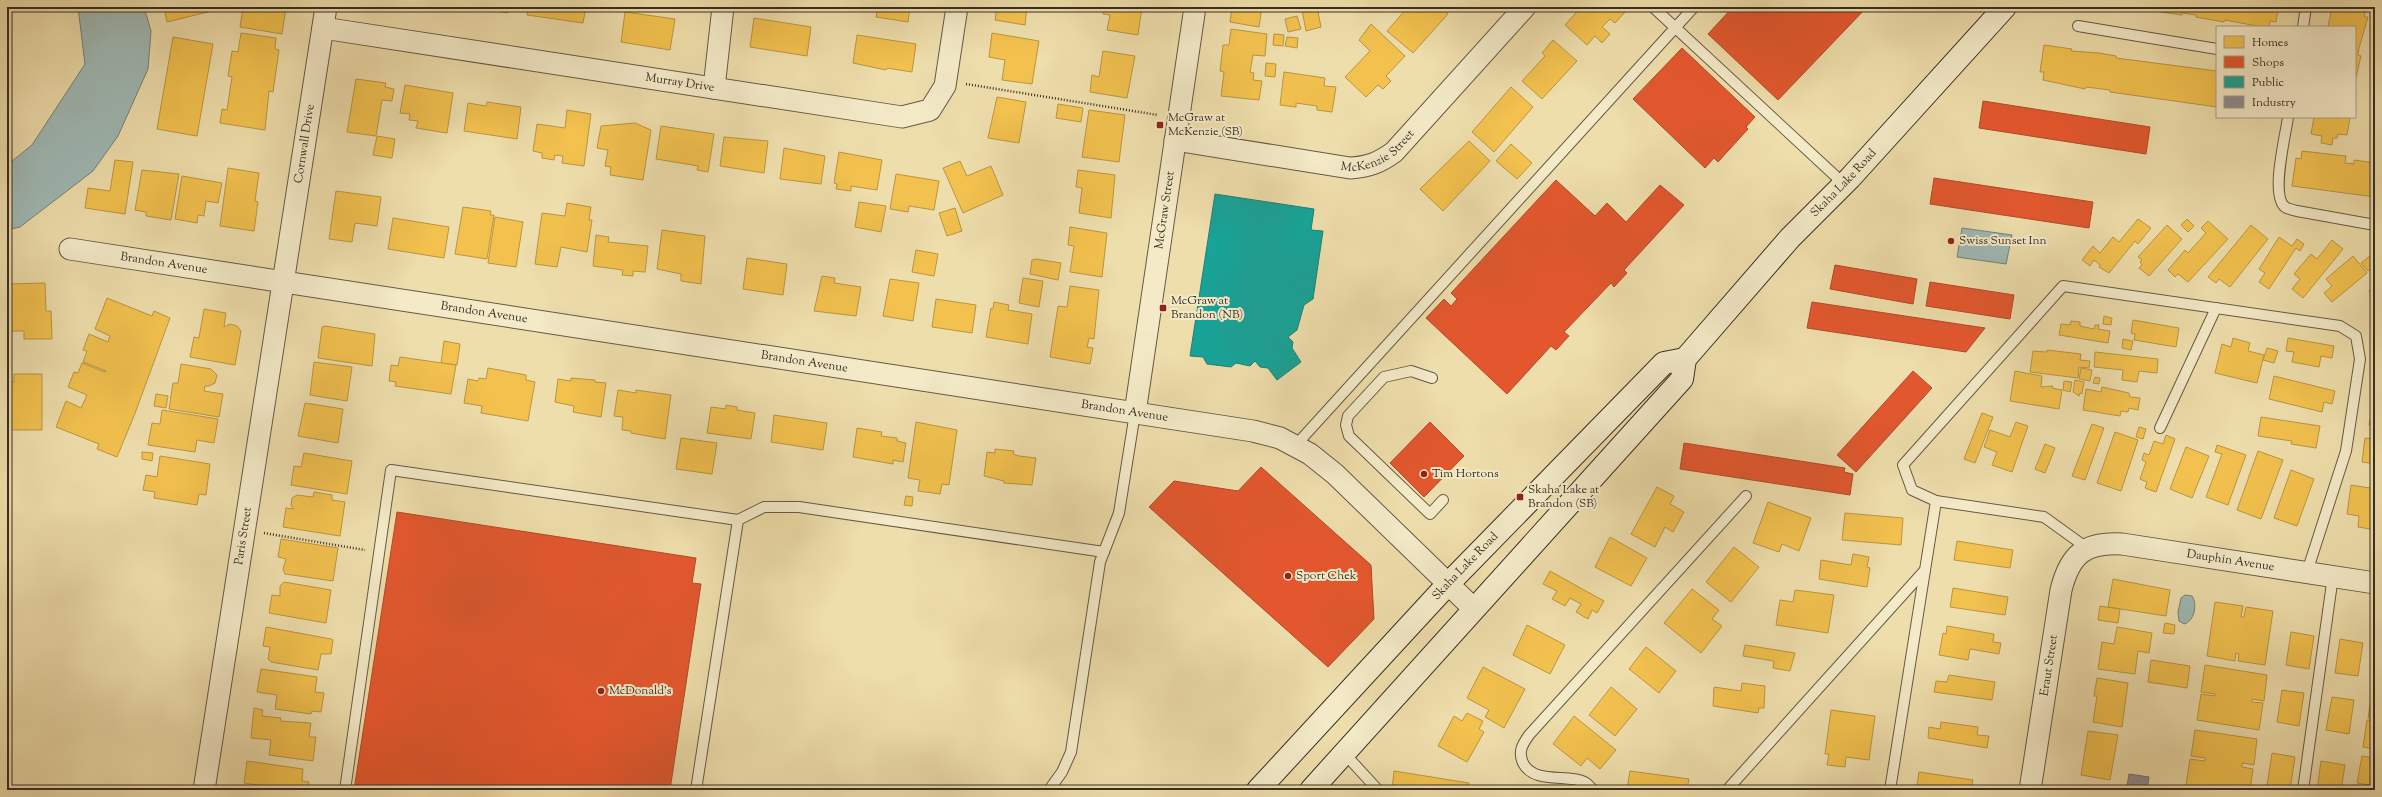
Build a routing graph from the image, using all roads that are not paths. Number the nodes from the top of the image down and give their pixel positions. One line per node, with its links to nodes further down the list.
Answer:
1 (326, 7): 12 (street, Cornwall Drive)
2 (723, 7): 15 (street)
3 (957, 7): 15 (street, Murray Drive)
4 (1195, 7): 17 (street, McGraw Street)
5 (1525, 7): 17 (street, McKenzie Street)
6 (1653, 7): 13 (lane)
7 (1694, 7): 13 (lane)
8 (2004, 7): 18 (main road, Skaha Lake Road)
9 (2306, 7): 11 (lane)
10 (2078, 26): 14 (lane)
11 (2302, 26)
12 (322, 28): 15 (street, Murray Drive); 21 (street, Cornwall Drive)
13 (1675, 28): 18 (lane); 27 (lane)
14 (2216, 49)
15 (714, 88)
16 (2288, 118): 19 (lane)
17 (1175, 140): 25 (street, McGraw Street)
18 (1844, 184): 23 (main road, Skaha Lake Road)
19 (2375, 225)
20 (70, 249): 21 (street, Brandon Avenue)
21 (284, 281): 25 (street, Brandon Avenue); 41 (street, Paris Street)
22 (2216, 308): 26 (lane); 30 (lane); 35 (lane)
23 (1684, 359): 38 (main road, Skaha Lake Road); 39 (main road)
24 (1432, 378): 29 (lane)
25 (1134, 413): 27 (street, Brandon Avenue); 33 (lane)
26 (2160, 428)
27 (1296, 445): 38 (street, Brandon Avenue)
28 (1746, 496): 48 (lane)
29 (1443, 500)
30 (1936, 501): 32 (lane); 34 (lane)
31 (738, 520): 33 (lane); 42 (lane); 43 (lane)
32 (2086, 548): 35 (street, Dauphin Avenue); 51 (street, Eraut Street)
33 (1104, 552): 44 (lane)
34 (1925, 570): 49 (lane); 50 (lane)
35 (2307, 572): 36 (street, Dauphin Avenue)
36 (2333, 576): 37 (street, Dauphin Avenue); 52 (lane)
37 (2375, 582)
38 (1448, 584): 39 (street, Brandon Avenue); 45 (main road, Skaha Lake Road)
39 (1474, 609): 40 (main road)
40 (1344, 753): 46 (main road); 47 (lane)
41 (204, 790)
42 (346, 790)
43 (696, 790)
44 (1049, 790)
45 (1258, 790)
46 (1311, 790)
47 (1378, 790)
48 (1593, 790)
49 (1727, 790)
50 (1890, 790)
51 (2030, 790)
52 (2303, 790)

